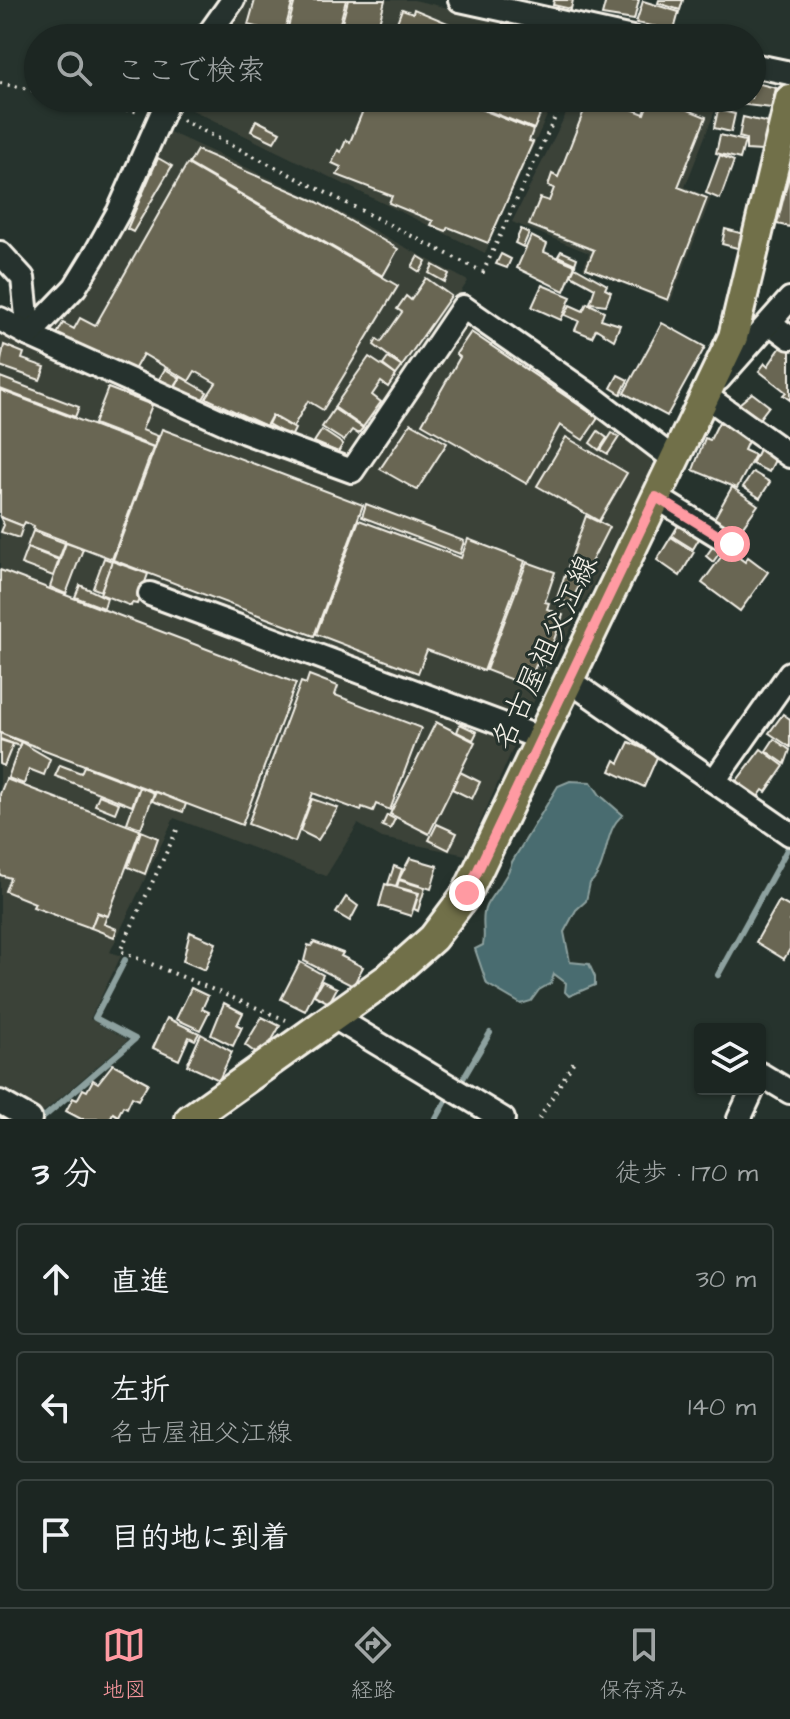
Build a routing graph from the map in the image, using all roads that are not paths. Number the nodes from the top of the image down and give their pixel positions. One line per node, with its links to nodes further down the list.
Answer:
1 (233, 0): 4 (street)
2 (460, 0): 3 (street)
3 (509, 5): 5 (street)
4 (216, 24)
5 (580, 24)
6 (766, 68): 7 (street)
7 (790, 73)
8 (790, 99): 16 (main road, 名古屋祖父江線)
9 (161, 112): 14 (street)
10 (0, 253): 14 (street)
11 (790, 299): 13 (street)
12 (0, 319): 14 (street)
13 (770, 323): 15 (street); 16 (street)
14 (29, 335): 18 (street)
15 (790, 338)
16 (707, 393): 17 (street); 18 (main road, 名古屋祖父江線)
17 (790, 456)
18 (675, 460): 19 (main road, 名古屋祖父江線)
19 (656, 497): 20 (street); 23 (main road, 名古屋祖父江線)
20 (732, 544)
21 (150, 594): 24 (street)
22 (790, 673): 25 (street)
23 (567, 679): 24 (main road, 名古屋祖父江線); 25 (street)
24 (540, 738): 27 (main road, 名古屋祖父江線)
25 (714, 781): 26 (street)
26 (790, 834)
27 (323, 1024): 33 (main road, 名古屋祖父江線); 34 (street)
28 (766, 1078): 29 (street)
29 (790, 1092)
30 (750, 1095): 35 (street)
31 (0, 1102): 32 (street)
32 (30, 1119)
33 (190, 1119)
34 (503, 1119)
35 (739, 1119)

